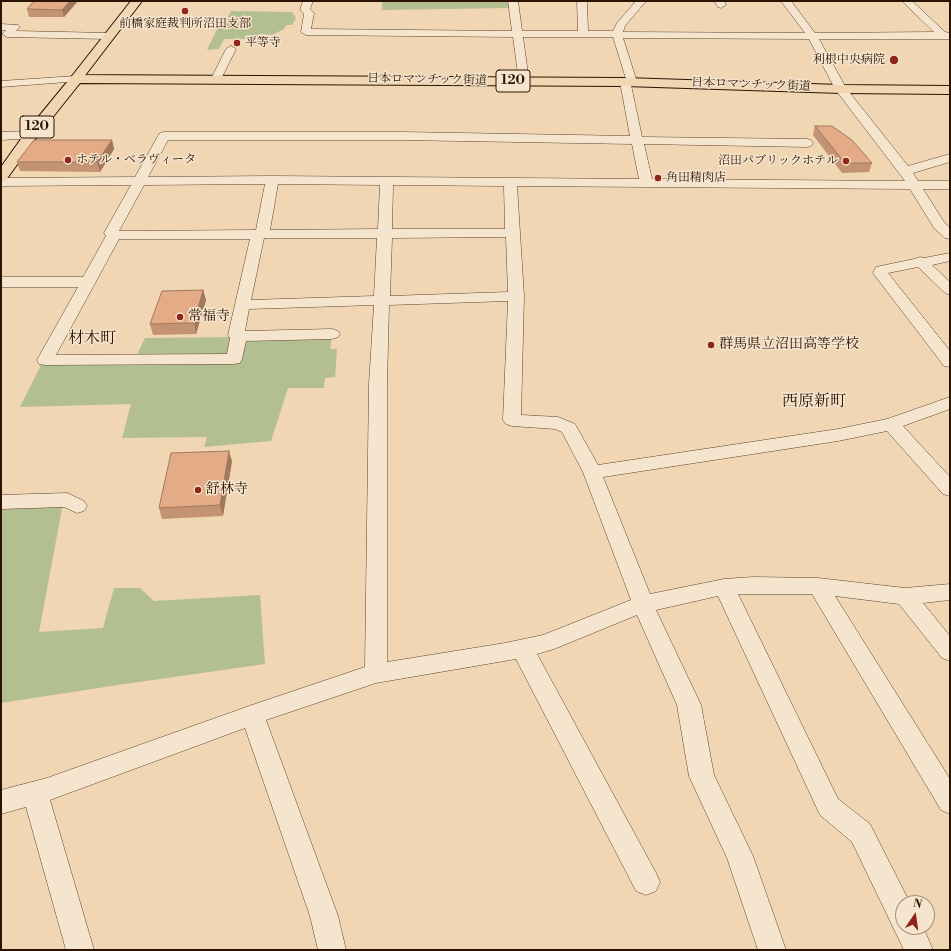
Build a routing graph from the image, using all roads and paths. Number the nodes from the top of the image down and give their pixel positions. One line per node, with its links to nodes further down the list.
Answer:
1 (137, 1): 12 (main road)
2 (308, 1): 9 (street)
3 (513, 1): 9 (street)
4 (582, 1): 10 (street)
5 (641, 1): 11 (street)
6 (786, 1): 13 (street)
7 (907, 1): 14 (street)
8 (1, 27): 12 (street)
9 (518, 32): 10 (street); 18 (street)
10 (584, 33): 11 (street)
11 (617, 34): 13 (street); 19 (street)
12 (109, 36): 16 (main road)
13 (812, 36): 14 (street); 21 (street)
14 (946, 36)
15 (231, 49): 17 (street)
16 (76, 79): 17 (main road, 日本ロマンチック街道 / 120); 20 (street); 23 (main road, 120)
17 (216, 79): 18 (main road, 日本ロマンチック街道 / 120)
18 (524, 81): 19 (main road, 日本ロマンチック街道 / 120)
19 (629, 82): 21 (main road, 日本ロマンチック街道 / 120); 25 (street)
20 (1, 84)
21 (841, 89): 22 (main road, 日本ロマンチック街道 / 120); 28 (street)
22 (950, 90)
23 (31, 135): 24 (street); 29 (main road, 120)
24 (1, 136)
25 (637, 140): 26 (street); 31 (street); 35 (street)
26 (806, 143)
27 (950, 158): 28 (street)
28 (905, 171): 36 (street)
29 (1, 177)
30 (272, 180): 31 (street); 33 (street); 40 (street)
31 (141, 181): 32 (street); 42 (street)
32 (1, 182)
33 (387, 182): 34 (street); 41 (street)
34 (510, 183): 35 (street); 39 (street)
35 (646, 183): 36 (street)
36 (913, 183): 37 (street); 38 (street); 43 (street)
37 (950, 185)
38 (950, 195)
39 (513, 233): 41 (street); 49 (street)
40 (260, 234): 41 (street); 42 (street); 51 (street)
41 (385, 234): 50 (street)
42 (114, 235): 47 (street)
43 (950, 235)
44 (950, 257): 45 (street)
45 (920, 261): 48 (street); 54 (street)
46 (1, 282): 47 (street)
47 (87, 282): 53 (street)
48 (950, 290)
49 (516, 296): 50 (street); 57 (street)
50 (382, 301): 51 (street); 68 (street)
51 (244, 305): 53 (street)
52 (332, 334): 53 (street)
53 (239, 336)
54 (950, 362)
55 (950, 403): 56 (street)
56 (891, 424): 57 (street); 58 (street)
57 (592, 472): 65 (street)
58 (950, 489)
59 (1, 502): 60 (street)
60 (77, 506)
61 (818, 586): 62 (street); 64 (street); 72 (street)
62 (724, 587): 65 (street); 74 (street)
63 (950, 592): 64 (street)
64 (906, 596): 67 (street)
65 (643, 604): 66 (street); 78 (street)
66 (522, 648): 68 (street); 73 (street)
67 (950, 652)
68 (376, 672): 69 (street)
69 (252, 715): 70 (street); 77 (street)
70 (35, 793): 71 (street); 76 (street)
71 (1, 802)
72 (950, 802)
73 (646, 882)
74 (895, 902)
75 (912, 935): 79 (street)
76 (80, 950)
77 (332, 950)
78 (772, 950)
79 (919, 950)

